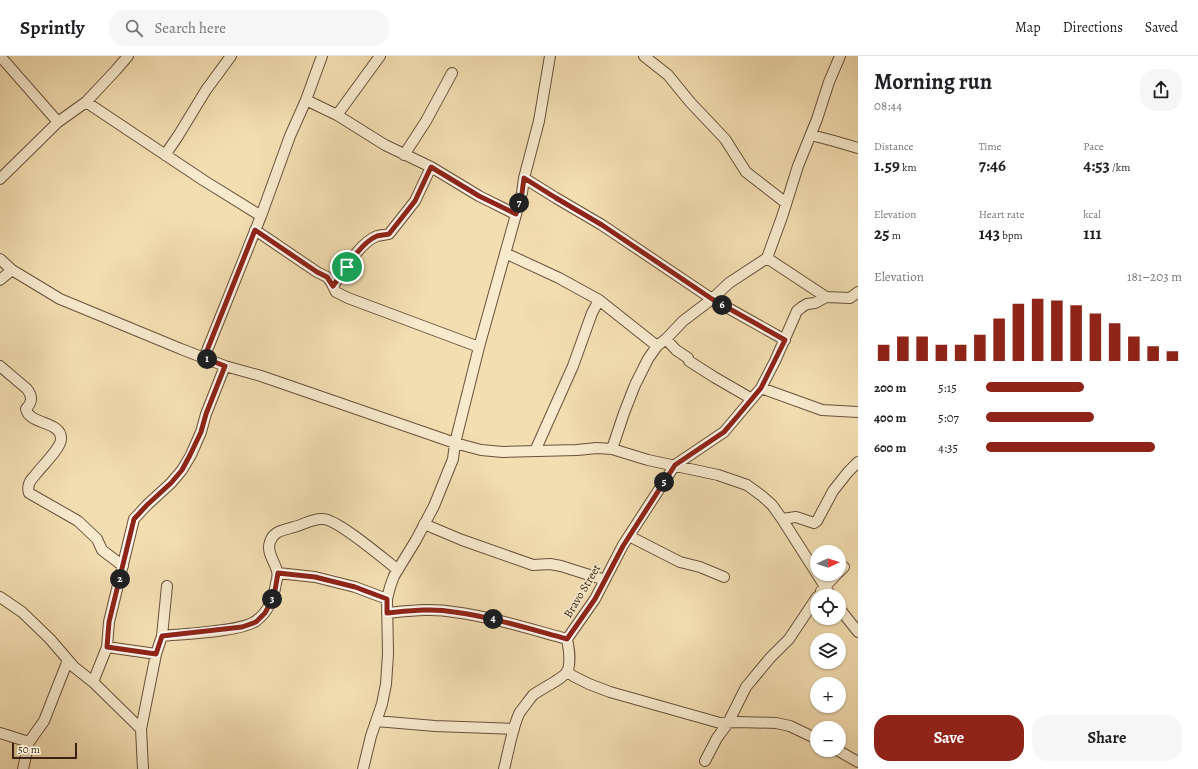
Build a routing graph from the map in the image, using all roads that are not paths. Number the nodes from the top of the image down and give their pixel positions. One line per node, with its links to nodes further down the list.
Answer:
1 (0, 56): 13 (street)
2 (128, 56): 11 (street)
3 (231, 56): 17 (street)
4 (322, 56): 10 (street)
5 (380, 56): 12 (street)
6 (548, 56): 19 (street)
7 (644, 56): 21 (street)
8 (840, 56): 14 (street)
9 (452, 73): 16 (street)
10 (306, 100): 12 (street); 23 (street)
11 (86, 102): 13 (street); 17 (street)
12 (337, 115): 16 (street)
13 (58, 122): 20 (street)
14 (811, 135): 15 (street); 21 (street)
15 (858, 148)
16 (404, 154): 18 (street)
17 (165, 155): 23 (street)
18 (431, 167): 22 (street); 30 (street)
19 (524, 178): 22 (street); 33 (street)
20 (0, 179)
21 (786, 203): 26 (street)
22 (516, 214): 25 (street)
23 (261, 216): 24 (street)
24 (255, 230): 30 (street); 39 (street)
25 (505, 253): 34 (street); 38 (street)
26 (767, 258): 31 (street); 33 (street)
27 (0, 259): 28 (street)
28 (12, 270): 29 (street); 39 (street)
29 (0, 280)
30 (333, 286): 38 (street)
31 (826, 297): 32 (street); 36 (street)
32 (855, 297)
33 (712, 299): 35 (street); 36 (street)
34 (599, 300): 37 (street); 47 (street)
35 (666, 339): 37 (street); 43 (street)
36 (785, 340): 42 (street)
37 (657, 346): 46 (street)
38 (479, 347): 45 (street)
39 (204, 358): 41 (street)
40 (0, 366): 53 (street)
41 (225, 366): 45 (street); 53 (street)
42 (761, 388): 43 (street); 44 (street)
43 (752, 398): 49 (street)
44 (858, 412)
45 (455, 443): 47 (street); 51 (street)
46 (612, 449): 47 (street); 49 (street)
47 (535, 451)
48 (858, 462): 50 (street)
49 (675, 465): 50 (street); 52 (street, Bravo Street)
50 (782, 519): 60 (street)
51 (424, 524): 54 (street); 57 (street)
52 (629, 536): 56 (street); 57 (street, Bravo Street)
53 (123, 566): 71 (street)
54 (398, 570): 55 (street); 64 (street)
55 (278, 573): 64 (street); 69 (street)
56 (724, 577)
57 (605, 580): 70 (street, Bravo Street)
58 (829, 581): 60 (street)
59 (167, 586): 69 (street)
60 (824, 586): 61 (street); 62 (street)
61 (822, 589)
62 (826, 589)
63 (0, 597): 73 (street)
64 (387, 599): 66 (street)
65 (810, 608): 77 (street)
66 (387, 613): 70 (street); 76 (street)
67 (846, 617): 68 (street)
68 (858, 632)
69 (162, 636): 72 (street)
70 (567, 639): 74 (street)
71 (107, 647): 72 (street); 75 (street)
72 (156, 654): 78 (street)
73 (68, 660): 75 (street); 82 (street)
74 (567, 671): 77 (street); 79 (street)
75 (93, 682): 78 (street)
76 (376, 721): 79 (street); 88 (street)
77 (728, 723): 81 (street); 84 (street)
78 (141, 729): 87 (street)
79 (514, 729): 89 (street)
80 (0, 733): 82 (street)
81 (810, 736)
82 (29, 742): 86 (street)
83 (846, 755): 85 (street)
84 (706, 761)
85 (858, 762)
86 (23, 769)
87 (143, 769)
88 (363, 769)
89 (504, 769)

